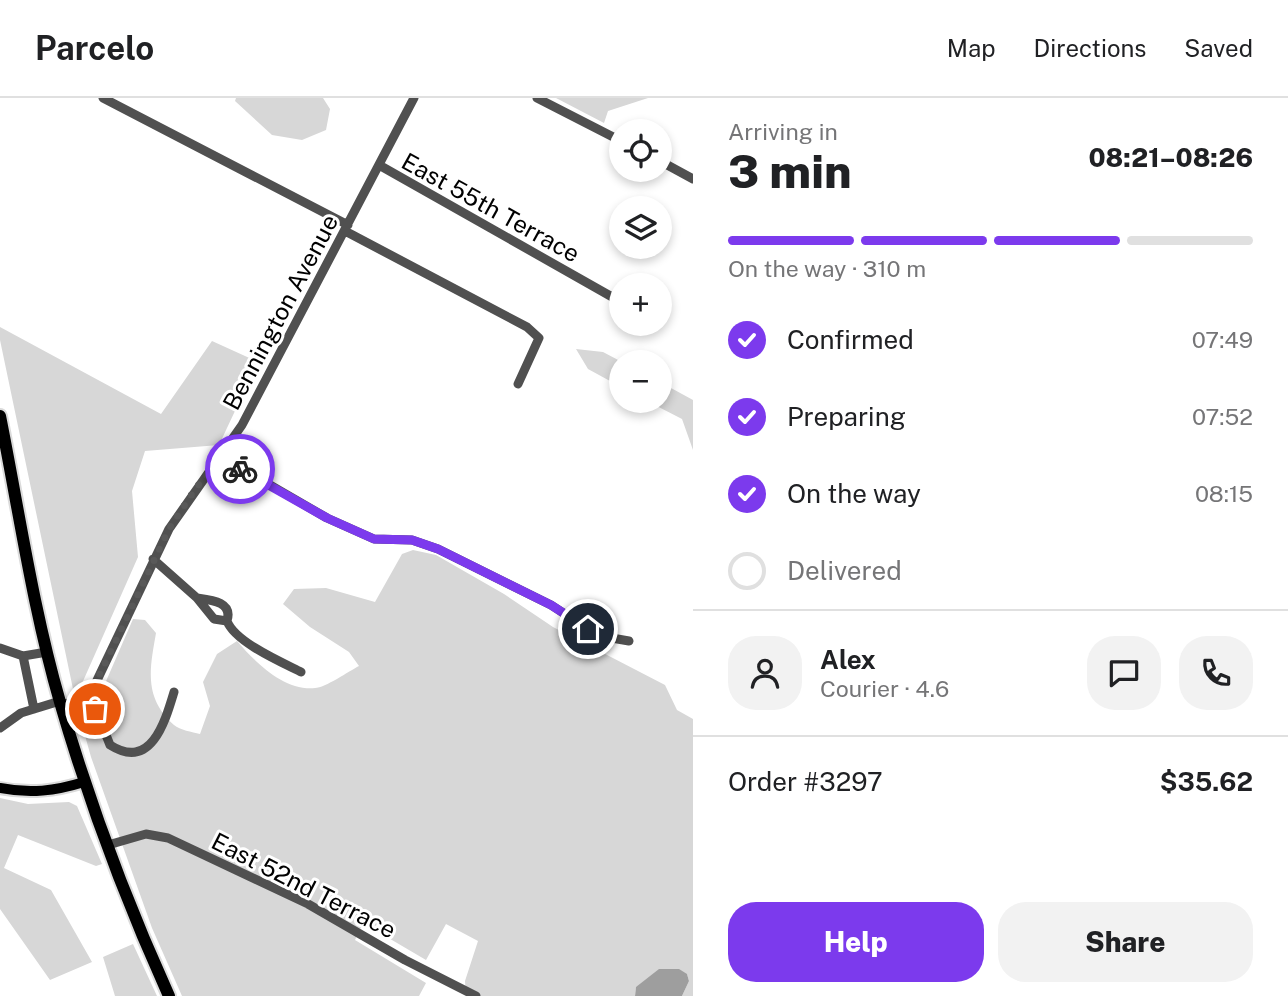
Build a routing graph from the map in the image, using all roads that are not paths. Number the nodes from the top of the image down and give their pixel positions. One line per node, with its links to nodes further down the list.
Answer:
1 (103, 98): 8 (street)
2 (414, 98): 5 (street, Bennington Avenue)
3 (537, 98): 4 (street)
4 (609, 135)
5 (379, 165): 8 (street, Bennington Avenue); 9 (street, East 55th Terrace)
6 (672, 168): 7 (street)
7 (693, 179)
8 (346, 228): 10 (street); 12 (street, Bennington Avenue)
9 (609, 295)
10 (518, 384)
11 (0, 416): 18 (highway)
12 (222, 457): 13 (street, Bennington Avenue); 16 (street)
13 (153, 559): 14 (street); 22 (street, Bennington Avenue)
14 (197, 598): 15 (street); 15 (street)
15 (226, 621): 20 (street)
16 (629, 642)
17 (0, 648): 19 (street)
18 (47, 652): 19 (street); 23 (highway)
19 (23, 656): 24 (street)
20 (301, 672)
21 (174, 692): 22 (street)
22 (90, 695): 23 (street)
23 (60, 703): 24 (street); 26 (highway)
24 (34, 709): 25 (street)
25 (0, 728)
26 (84, 782): 27 (main road); 28 (highway)
27 (0, 788)
28 (108, 845): 29 (highway); 30 (street, East 52nd Terrace)
29 (169, 996)
30 (476, 996)

